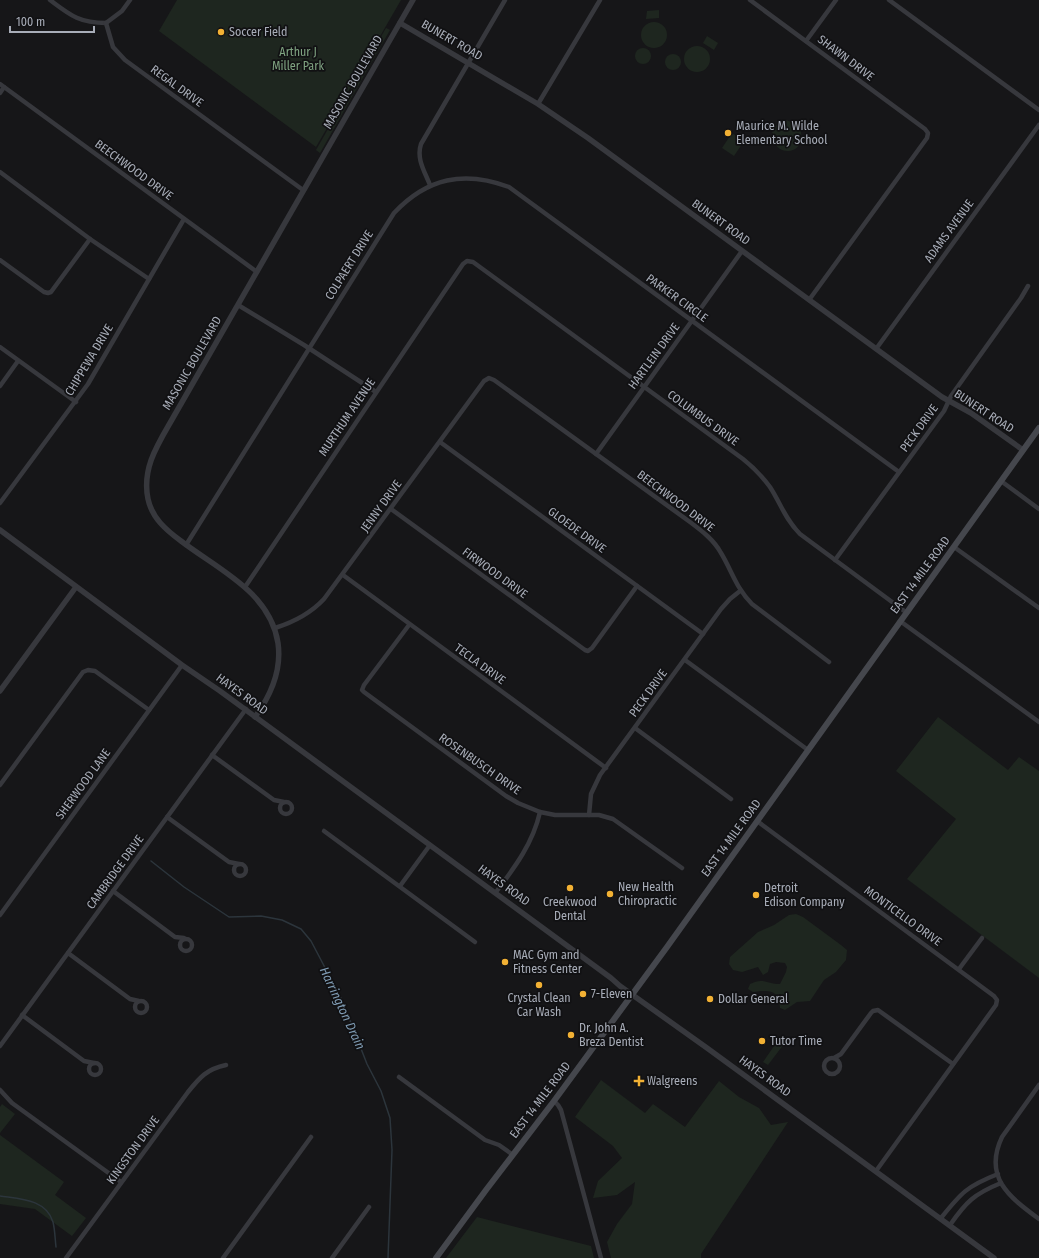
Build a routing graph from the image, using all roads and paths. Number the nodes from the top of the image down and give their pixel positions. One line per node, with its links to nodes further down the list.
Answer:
1 (50, 0): 9 (street)
2 (130, 0): 9 (street)
3 (412, 0): 10 (street, MASONIC BOULEVARD)
4 (505, 0): 12 (street)
5 (600, 0): 15 (street)
6 (750, 0): 11 (street, SHAWN DRIVE)
7 (836, 0): 11 (street)
8 (889, 0): 16 (street)
9 (106, 23): 20 (street, REGAL DRIVE)
10 (400, 23): 12 (street, BUNERT ROAD); 20 (street, MASONIC BOULEVARD)
11 (806, 41): 29 (street, SHAWN DRIVE)
12 (468, 62): 15 (street, BUNERT ROAD); 19 (street)
13 (2, 86): 14 (street); 21 (street, BEECHWOOD DRIVE)
14 (0, 93)
15 (538, 104): 23 (street, BUNERT ROAD)
16 (1039, 110)
17 (1039, 125): 33 (street, ADAMS AVENUE)
18 (0, 172): 22 (street)
19 (430, 185): 31 (street, PARKER CIRCLE); 34 (street, COLPAERT DRIVE)
20 (303, 190): 26 (street, MASONIC BOULEVARD)
21 (184, 219): 26 (street, BEECHWOOD DRIVE); 27 (street, CHIPPEWA DRIVE)
22 (90, 239): 24 (street); 27 (street)
23 (742, 251): 29 (street, BUNERT ROAD); 31 (street, HARTLEIN DRIVE)
24 (0, 260)
25 (467, 260): 38 (street, COLUMBUS DRIVE); 39 (street, MURTHUM AVENUE)
26 (257, 272): 30 (street, MASONIC BOULEVARD)
27 (149, 279): 41 (street, CHIPPEWA DRIVE)
28 (1028, 286): 40 (street, PECK DRIVE)
29 (809, 300): 33 (street, BUNERT ROAD)
30 (238, 305): 34 (street); 52 (street, MASONIC BOULEVARD)
31 (692, 321): 38 (street, HARTLEIN DRIVE); 46 (street, PARKER CIRCLE)
32 (0, 348): 35 (street)
33 (876, 348): 40 (street, BUNERT ROAD)
34 (309, 349): 39 (street); 52 (street, COLPAERT DRIVE)
35 (18, 361): 37 (street); 41 (street)
36 (489, 378): 43 (street, JENNY DRIVE); 45 (street, BEECHWOOD DRIVE)
37 (0, 386)
38 (644, 387): 45 (street, HARTLEIN DRIVE); 54 (street, COLUMBUS DRIVE)
39 (376, 392): 58 (street, MURTHUM AVENUE)
40 (949, 401): 44 (street, BUNERT ROAD); 46 (street, PECK DRIVE)
41 (76, 402): 48 (street, CHIPPEWA DRIVE)
42 (1039, 428): 44 (main road, EAST 14 MILE ROAD)
43 (440, 442): 49 (street, JENNY DRIVE); 56 (street, GLOEDE DRIVE)
44 (1023, 450): 47 (main road, EAST 14 MILE ROAD)
45 (596, 454): 59 (street, BEECHWOOD DRIVE)
46 (899, 472): 54 (street, PECK DRIVE)
47 (1001, 481): 50 (street); 53 (main road, EAST 14 MILE ROAD)
48 (0, 503)
49 (391, 509): 55 (street, JENNY DRIVE); 56 (street, FIRWOOD DRIVE)
50 (1039, 509)
51 (0, 530): 57 (street, HAYES ROAD)
52 (186, 545): 58 (street, MASONIC BOULEVARD)
53 (954, 546): 60 (street); 61 (main road, EAST 14 MILE ROAD)
54 (835, 560): 61 (street, COLUMBUS DRIVE)
55 (343, 575): 63 (street, TECLA DRIVE); 64 (street, JENNY DRIVE)
56 (637, 586): 65 (street, GLOEDE DRIVE)
57 (76, 587): 68 (street, HAYES ROAD); 69 (street)
58 (245, 587): 64 (street, MASONIC BOULEVARD)
59 (740, 591): 65 (street, PECK DRIVE); 67 (street, BEECHWOOD DRIVE)
60 (1039, 608)
61 (907, 613): 62 (main road, EAST 14 MILE ROAD)
62 (900, 621): 73 (street); 75 (main road, EAST 14 MILE ROAD)
63 (409, 625): 77 (street, TECLA DRIVE); 83 (street, ROSENBUSCH DRIVE)
64 (275, 628): 72 (street, MASONIC BOULEVARD)
65 (703, 634): 66 (street, PECK DRIVE)
66 (685, 660): 74 (street, PECK DRIVE); 75 (street)
67 (829, 662)
68 (182, 665): 70 (street, HAYES ROAD); 71 (street, SHERWOOD LANE)
69 (0, 691)
70 (246, 709): 72 (street, HAYES ROAD); 76 (street, CAMBRIDGE DRIVE)
71 (149, 710): 78 (street); 96 (street, SHERWOOD LANE)
72 (255, 716): 88 (street, HAYES ROAD)
73 (1039, 722)
74 (635, 728): 77 (street, PECK DRIVE); 79 (street)
75 (808, 750): 86 (main road, EAST 14 MILE ROAD)
76 (212, 755): 80 (street); 85 (street, CAMBRIDGE DRIVE)
77 (606, 768): 84 (street, PECK DRIVE)
78 (0, 785)
79 (732, 799)
80 (274, 800): 81 (street); 82 (street)
81 (284, 802): 82 (street); 82 (street)
82 (279, 808)
83 (540, 812): 84 (street, ROSENBUSCH DRIVE); 95 (street)
84 (590, 815): 91 (street, ROSENBUSCH DRIVE)
85 (167, 817): 89 (street); 94 (street, CAMBRIDGE DRIVE)
86 (757, 821): 103 (street, MONTICELLO DRIVE); 104 (main road, EAST 14 MILE ROAD)
87 (324, 831): 93 (street)
88 (430, 845): 93 (street); 95 (street, HAYES ROAD)
89 (229, 862): 90 (street); 92 (street)
90 (239, 864): 92 (street); 92 (street)
91 (682, 868)
92 (234, 870)
93 (400, 886): 100 (street)
94 (113, 891): 97 (street); 102 (street, CAMBRIDGE DRIVE)
95 (496, 892): 104 (street, HAYES ROAD)
96 (0, 915)
97 (175, 937): 98 (street); 101 (street)
98 (184, 938): 101 (street); 101 (street)
99 (982, 938): 103 (street)
100 (476, 942)
101 (180, 944)
102 (68, 953): 105 (street); 108 (street, CAMBRIDGE DRIVE)
103 (959, 969): 115 (street, MONTICELLO DRIVE)
104 (632, 995): 121 (main road, EAST 14 MILE ROAD); 124 (street, HAYES ROAD)
105 (130, 999): 106 (street); 107 (street)
106 (139, 1001): 107 (street); 107 (street)
107 (134, 1007)
108 (22, 1015): 109 (street, CAMBRIDGE DRIVE); 112 (street)
109 (0, 1046)
110 (841, 1054): 111 (street); 114 (street); 115 (street)
111 (834, 1058): 114 (street); 114 (street)
112 (84, 1061): 113 (street); 117 (street)
113 (94, 1063): 117 (street); 117 (street)
114 (840, 1063)
115 (953, 1064): 124 (street)
116 (226, 1065): 126 (street, KINGSTON DRIVE)
117 (89, 1069)
118 (399, 1077): 123 (street)
119 (1039, 1085): 125 (street)
120 (0, 1090): 126 (street)
121 (554, 1101): 123 (main road, EAST 14 MILE ROAD); 138 (street)
122 (311, 1137): 135 (street)
123 (513, 1155): 137 (main road, EAST 14 MILE ROAD)
124 (876, 1171): 131 (street, HAYES ROAD)
125 (998, 1174): 127 (street); 128 (street)
126 (122, 1182): 134 (street, KINGSTON DRIVE)
127 (977, 1182): 129 (street); 131 (street)
128 (1000, 1183): 129 (street); 132 (street)
129 (981, 1191): 133 (street)
130 (369, 1207): 136 (street)
131 (941, 1218): 133 (street, HAYES ROAD)
132 (1039, 1219)
133 (950, 1225): 139 (street, HAYES ROAD)
134 (66, 1258)
135 (223, 1258)
136 (332, 1258)
137 (436, 1258)
138 (601, 1258)
139 (994, 1258)

